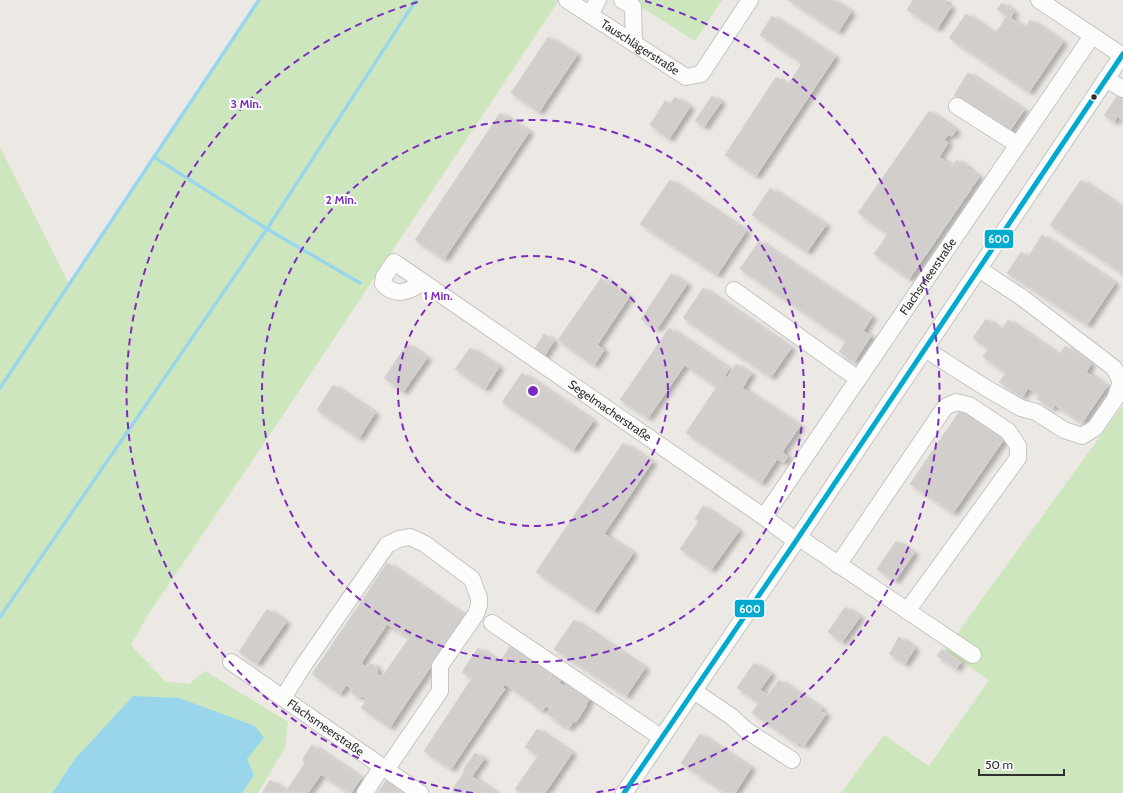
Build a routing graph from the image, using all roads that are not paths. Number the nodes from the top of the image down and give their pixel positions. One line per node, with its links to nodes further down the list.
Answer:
1 (567, 0): 6 (street, Tauschlägerstraße)
2 (598, 0): 6 (street)
3 (622, 0): 8 (street)
4 (750, 0): 8 (street, Tauschlägerstraße)
5 (1039, 0): 7 (street)
6 (590, 15): 8 (street, Tauschlägerstraße)
7 (1092, 36): 9 (street); 13 (street, Flachsmeerstraße)
8 (634, 43)
9 (1123, 55): 10 (street)
10 (1106, 79): 11 (street); 14 (street)
11 (1123, 89)
12 (957, 106): 13 (street)
13 (1018, 145): 18 (street, Flachsmeerstraße)
14 (979, 269): 17 (street); 17 (street)
15 (424, 282): 19 (street, Segelmacherstraße)
16 (734, 290): 18 (street)
17 (925, 349): 20 (street)
18 (858, 379): 19 (street, Flachsmeerstraße)
19 (764, 517): 20 (street, Segelmacherstraße)
20 (797, 539): 21 (street, Segelmacherstraße); 26 (street)
21 (838, 565): 22 (street, Segelmacherstraße); 22 (street)
22 (907, 611): 24 (street, Segelmacherstraße)
23 (492, 623): 28 (street)
24 (973, 655)
25 (230, 662): 27 (street, Flachsmeerstraße)
26 (694, 691): 28 (street); 29 (street)
27 (283, 698): 30 (street, Flachsmeerstraße); 30 (street)
28 (662, 738): 33 (street)
29 (792, 760)
30 (384, 768): 31 (street); 32 (street, Flachsmeerstraße)
31 (365, 793)
32 (420, 793)
33 (624, 793)

